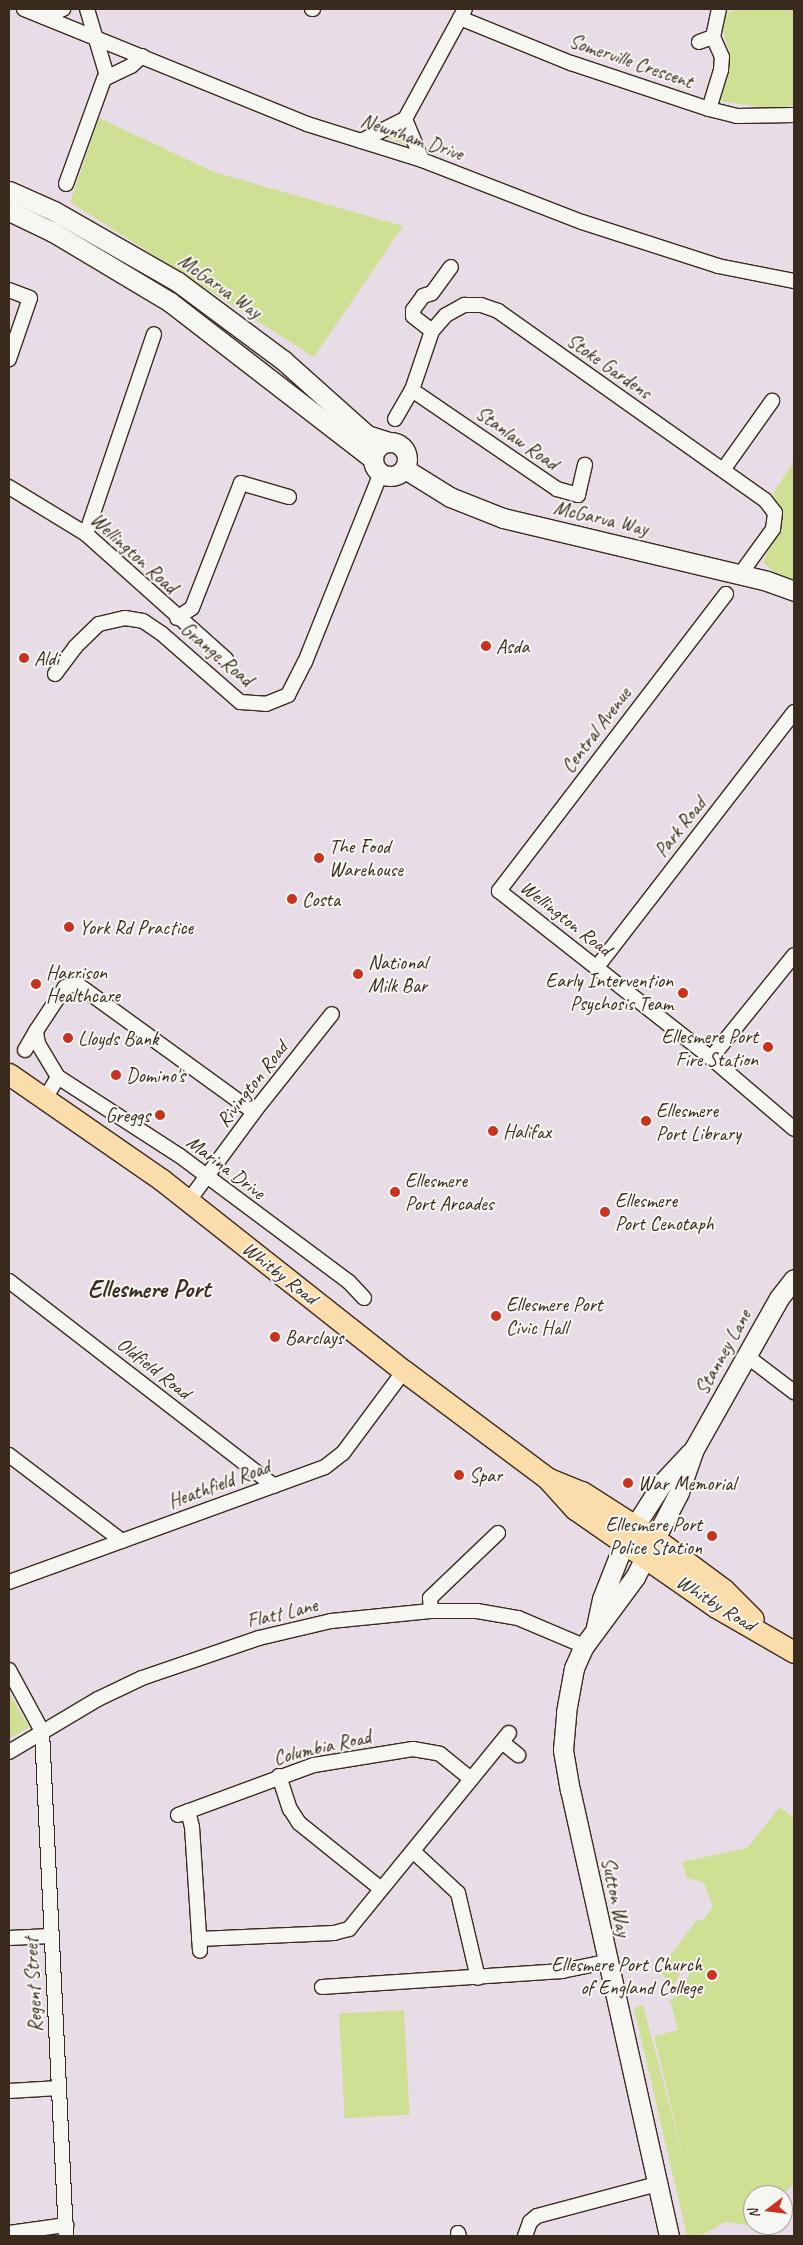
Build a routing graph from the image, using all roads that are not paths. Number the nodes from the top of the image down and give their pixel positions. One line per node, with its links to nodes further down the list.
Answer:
1 (24, 9): 6 (street, Newnham Drive)
2 (63, 9): 6 (street)
3 (87, 9): 8 (street)
4 (720, 9): 7 (street)
5 (462, 13): 12 (street, Somerville Crescent); 14 (street)
6 (44, 17): 8 (street, Newnham Drive)
7 (713, 37): 9 (street); 12 (street)
8 (96, 38): 10 (street, Newnham Drive); 11 (street)
9 (699, 42)
10 (142, 56): 11 (street); 15 (street, Newnham Drive)
11 (107, 76): 17 (street)
12 (709, 109): 13 (street, Somerville Crescent)
13 (794, 115)
14 (405, 119): 15 (street); 16 (street)
15 (361, 140): 16 (street, Newnham Drive)
16 (422, 160): 21 (street, Newnham Drive)
17 (66, 184)
18 (9, 191): 29 (street, McGarva Way)
19 (9, 211): 30 (street, McGarva Way)
20 (451, 266): 23 (street)
21 (794, 281)
22 (9, 290): 25 (street)
23 (432, 331): 26 (street, Stoke Gardens); 33 (street, Stoke Gardens)
24 (154, 334): 36 (street)
25 (9, 359)
26 (412, 390): 28 (street, Stoke Gardens); 31 (street, Stanlaw Road)
27 (772, 401): 33 (street)
28 (395, 419)
29 (389, 442): 30 (street); 32 (street)
30 (377, 466): 32 (street); 42 (street, Grange Road)
31 (585, 466)
32 (405, 469): 37 (street, McGarva Way)
33 (723, 470): 37 (street, Stoke Gardens)
34 (9, 486): 36 (street, Wellington Road)
35 (289, 497): 40 (street)
36 (86, 534): 40 (street, Wellington Road)
37 (739, 576): 38 (street, McGarva Way)
38 (794, 591)
39 (726, 594): 44 (street, Central Avenue)
40 (177, 618): 41 (street, Wellington Road)
41 (226, 660)
42 (55, 674)
43 (794, 712): 46 (street, Park Road)
44 (499, 891): 46 (street, Wellington Road)
45 (794, 955): 50 (street)
46 (597, 968): 50 (street, Wellington Road)
47 (332, 1014): 54 (street, Rivington Road)
48 (36, 1031): 49 (street); 52 (street); 54 (street)
49 (25, 1050)
50 (711, 1058): 55 (street, Wellington Road)
51 (9, 1074): 53 (main road, Whitby Road)
52 (58, 1076): 53 (street); 56 (street, Marina Drive)
53 (46, 1097): 57 (main road, Whitby Road)
54 (254, 1112): 56 (street, Rivington Road)
55 (794, 1129)
56 (206, 1178): 57 (street, Rivington Road); 60 (street, Marina Drive)
57 (187, 1203): 63 (main road, Whitby Road)
58 (794, 1279): 62 (street, Stanney Lane)
59 (9, 1281): 68 (street, Oldfield Road)
60 (364, 1298)
61 (794, 1298): 62 (street, Stanney Lane)
62 (748, 1357): 64 (street); 65 (street, Stanney Lane)
63 (404, 1371): 67 (main road, Whitby Road); 68 (street, Heathfield Road)
64 (794, 1392)
65 (694, 1449): 69 (street, Stanney Lane); 71 (street, Stanney Lane)
66 (9, 1455): 72 (street)
67 (546, 1478): 69 (main road, Whitby Road); 73 (main road, Whitby Road)
68 (274, 1486): 72 (street, Heathfield Road)
69 (635, 1524): 71 (main road, Whitby Road); 73 (street, Stanney Lane)
70 (498, 1533): 76 (street)
71 (654, 1538): 74 (street, Stanney Lane); 78 (main road, Whitby Road)
72 (122, 1541): 75 (street, Heathfield Road)
73 (624, 1543): 74 (main road, Whitby Road); 77 (street, Sutton Way)
74 (644, 1558): 77 (street, Sutton Way); 78 (main road, Whitby Road)
75 (9, 1582)
76 (431, 1611): 79 (street, Flatt Lane); 82 (street, Flatt Lane)
77 (596, 1628): 79 (street, Sutton Way)
78 (768, 1635): 80 (main road, Whitby Road)
79 (584, 1646): 91 (street, Sutton Way)
80 (794, 1652)
81 (9, 1670): 82 (street)
82 (42, 1730): 83 (street, Flatt Lane); 89 (street, Regent Street)
83 (9, 1752)
84 (518, 1755): 86 (street)
85 (278, 1776): 86 (street, Columbia Road); 88 (street); 88 (street, Columbia Road)
86 (471, 1779): 87 (street)
87 (414, 1852): 88 (street); 92 (street)
88 (381, 1890)
89 (50, 1936): 90 (street); 94 (street, Regent Street)
90 (9, 1938)
91 (606, 1962): 92 (street); 96 (street, Sutton Way)
92 (478, 1978): 93 (street)
93 (322, 1987)
94 (59, 2088): 95 (street); 97 (street, Regent Street)
95 (9, 2091)
96 (657, 2184): 99 (street); 100 (street, Sutton Way)
97 (66, 2230): 98 (street)
98 (9, 2233)
99 (525, 2236)
100 (669, 2236)

